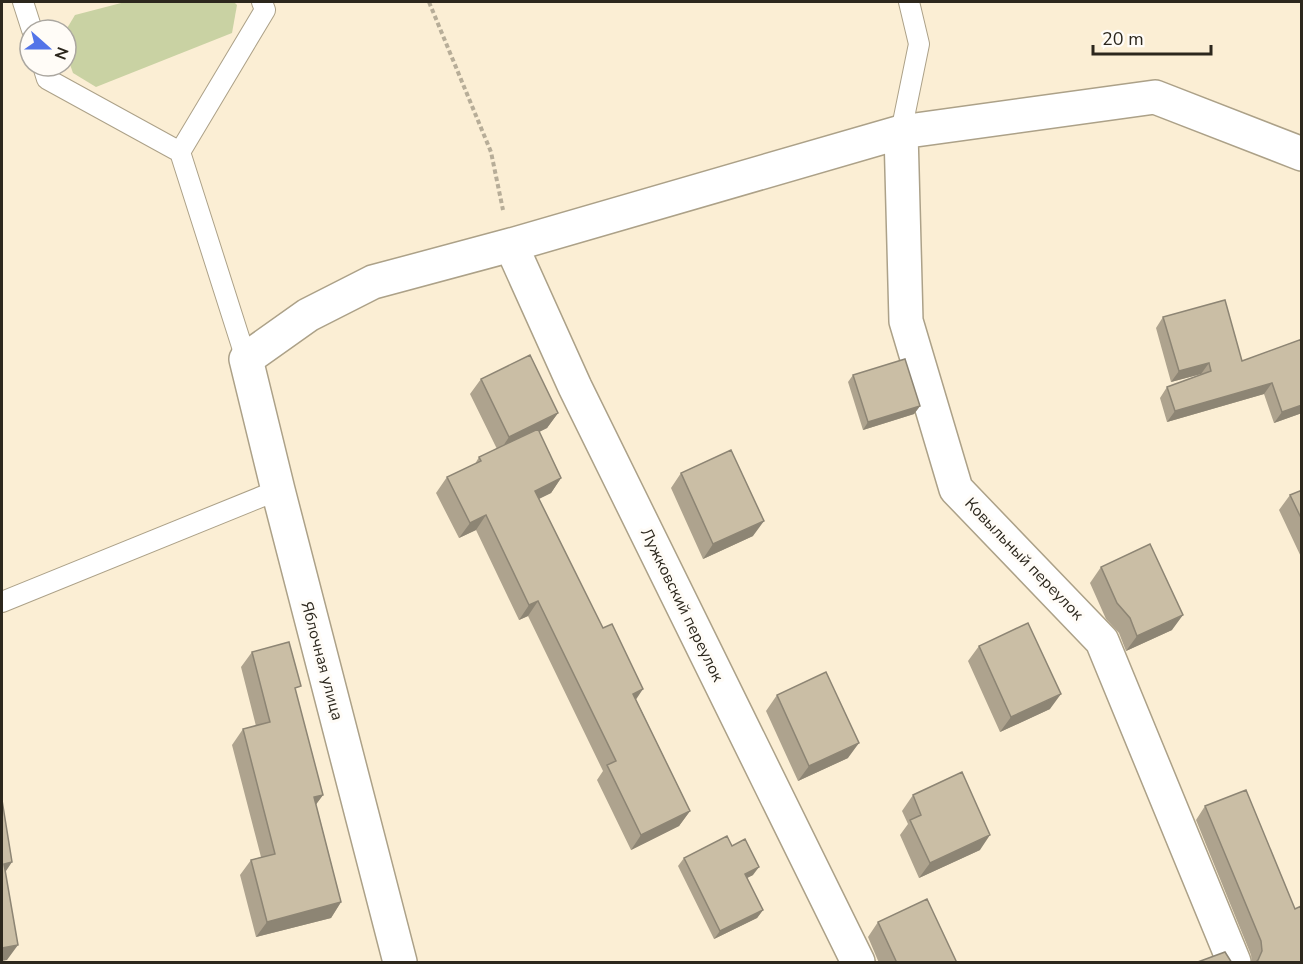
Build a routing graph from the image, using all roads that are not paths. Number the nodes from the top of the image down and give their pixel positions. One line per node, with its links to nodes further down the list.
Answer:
1 (23, 2): 4 (lane)
2 (262, 2): 7 (lane)
3 (909, 2): 6 (lane)
4 (28, 18)
5 (47, 78): 7 (lane)
6 (901, 132): 8 (street); 9 (street); 15 (street, Ковыльный переулок)
7 (180, 152): 10 (lane)
8 (1302, 154)
9 (511, 246): 10 (street); 14 (street, Лужковский переулок)
10 (246, 359): 11 (street, Яблочная улица)
11 (278, 490): 12 (lane); 13 (street, Яблочная улица)
12 (2, 602)
13 (400, 963)
14 (858, 963)
15 (1234, 963)

